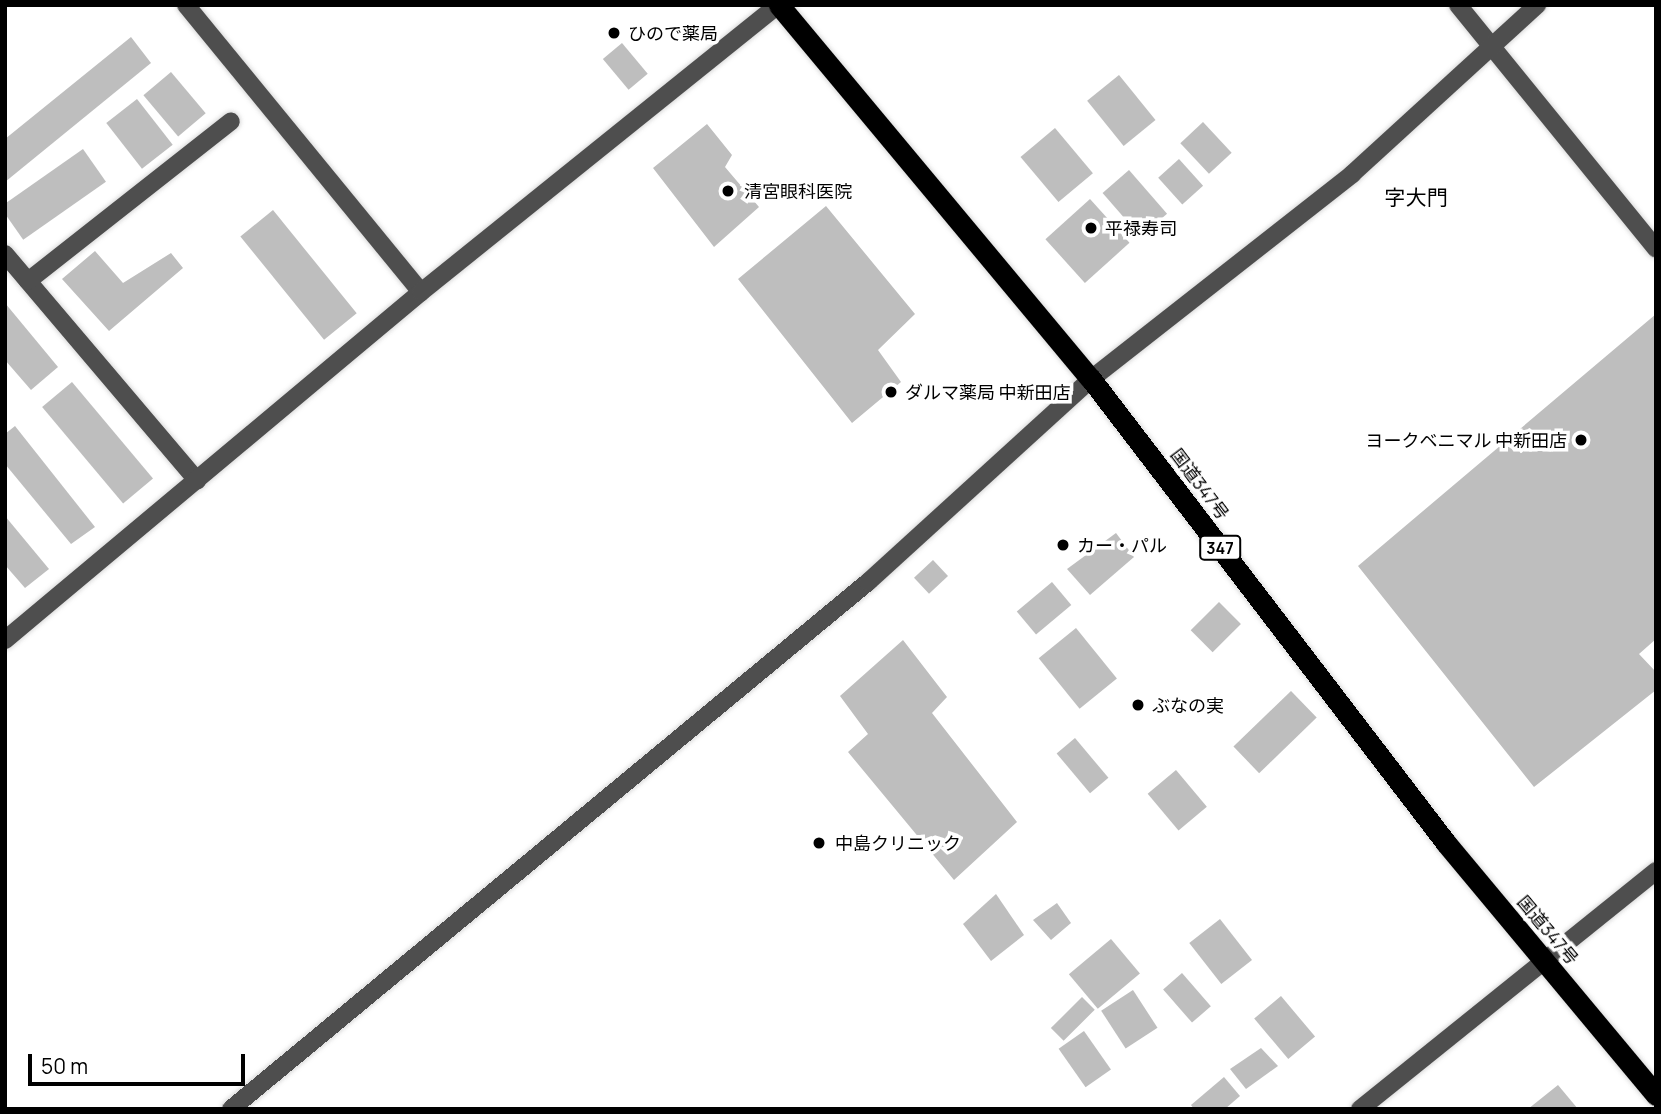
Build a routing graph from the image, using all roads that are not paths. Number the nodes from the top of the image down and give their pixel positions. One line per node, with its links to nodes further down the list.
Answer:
1 (186, 5): 10 (street)
2 (778, 5): 10 (street); 11 (highway, 国道347号 / 347)
3 (1458, 5): 5 (street)
4 (1537, 5): 5 (street)
5 (1489, 46): 7 (street); 11 (street)
6 (231, 121): 9 (street)
7 (1656, 249)
8 (5, 254): 9 (street)
9 (17, 276): 12 (street)
10 (421, 292): 12 (street)
11 (1091, 379): 15 (highway, 国道347号 / 347); 17 (street)
12 (197, 480): 13 (street)
13 (5, 640)
14 (1656, 872): 15 (street)
15 (1544, 961): 16 (highway, 国道347号 / 347); 18 (street)
16 (1656, 1095)
17 (231, 1109)
18 (1360, 1109)

